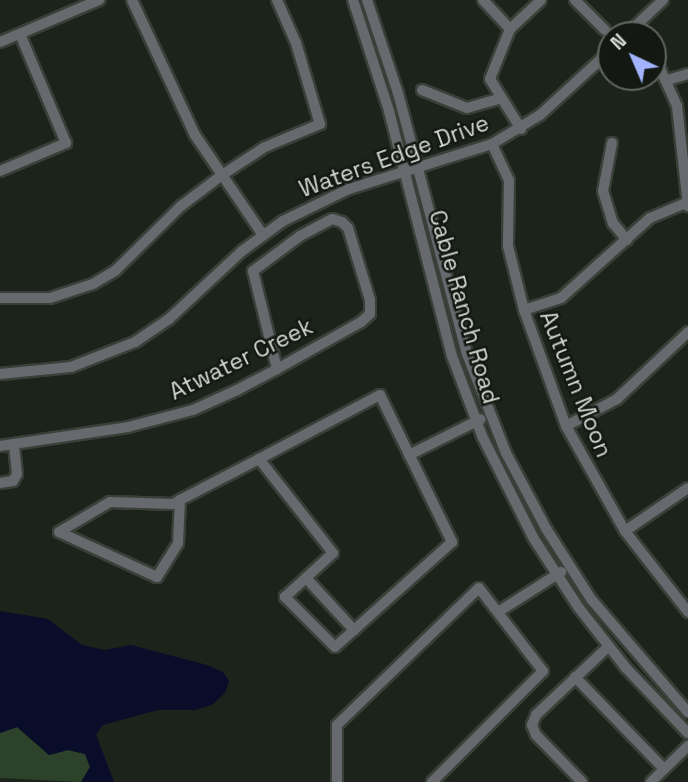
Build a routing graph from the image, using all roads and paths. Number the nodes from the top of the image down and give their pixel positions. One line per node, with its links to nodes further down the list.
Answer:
1 (99, 0): 13 (street)
2 (132, 0): 26 (street)
3 (277, 0): 26 (street)
4 (353, 0): 25 (street, Cable Ranch Road)
5 (367, 0): 23 (street, Cable Ranch Road)
6 (482, 0): 12 (street)
7 (541, 0): 12 (street)
8 (575, 0): 11 (street)
9 (663, 0): 10 (street)
10 (644, 21)
11 (597, 23)
12 (510, 29): 19 (street)
13 (20, 34): 14 (street); 24 (street)
14 (0, 42)
15 (597, 62): 20 (street, Waters Edge Drive)
16 (688, 74): 17 (street)
17 (668, 80): 27 (street)
18 (422, 90): 19 (street)
19 (499, 99): 20 (street)
20 (521, 129): 22 (street, Waters Edge Drive)
21 (612, 143): 29 (street)
22 (492, 144): 23 (street, Waters Edge Drive); 31 (street, Autumn Moon)
23 (419, 169): 25 (street, Waters Edge Drive); 35 (street, Cable Ranch Road)
24 (0, 171)
25 (405, 172): 28 (street, Waters Edge Drive); 36 (street, Cable Ranch Road)
26 (222, 175): 28 (street); 30 (street)
27 (688, 204): 29 (street)
28 (262, 235): 34 (street, Waters Edge Drive)
29 (627, 240): 31 (street)
30 (0, 298)
31 (524, 310): 37 (street, Autumn Moon)
32 (688, 332): 37 (street)
33 (277, 369): 33 (street, Atwater Creek); 38 (street, Atwater Creek)
34 (0, 374)
35 (490, 415): 36 (street); 46 (street, Cable Ranch Road)
36 (476, 421): 40 (street); 47 (street, Cable Ranch Road)
37 (566, 426): 45 (street, Autumn Moon)
38 (13, 445): 39 (street, Atwater Creek); 42 (street)
39 (0, 446)
40 (409, 455): 41 (street); 51 (street)
41 (259, 459): 44 (street); 48 (street)
42 (0, 483)
43 (688, 488): 45 (street)
44 (180, 500): 44 (street)
45 (625, 531): 50 (street, Autumn Moon)
46 (570, 568): 47 (street); 54 (street, Cable Ranch Road)
47 (556, 575): 49 (street); 52 (street, Cable Ranch Road)
48 (306, 578): 51 (street); 51 (street)
49 (498, 612): 58 (street); 59 (street)
50 (688, 612)
51 (354, 630)
52 (608, 647): 53 (street); 55 (street, Cable Ranch Road)
53 (575, 677): 57 (street); 60 (street)
54 (688, 712)
55 (688, 733)
56 (688, 746): 57 (street)
57 (664, 769): 61 (street)
58 (337, 782)
59 (432, 782)
60 (582, 782)
61 (651, 782)

